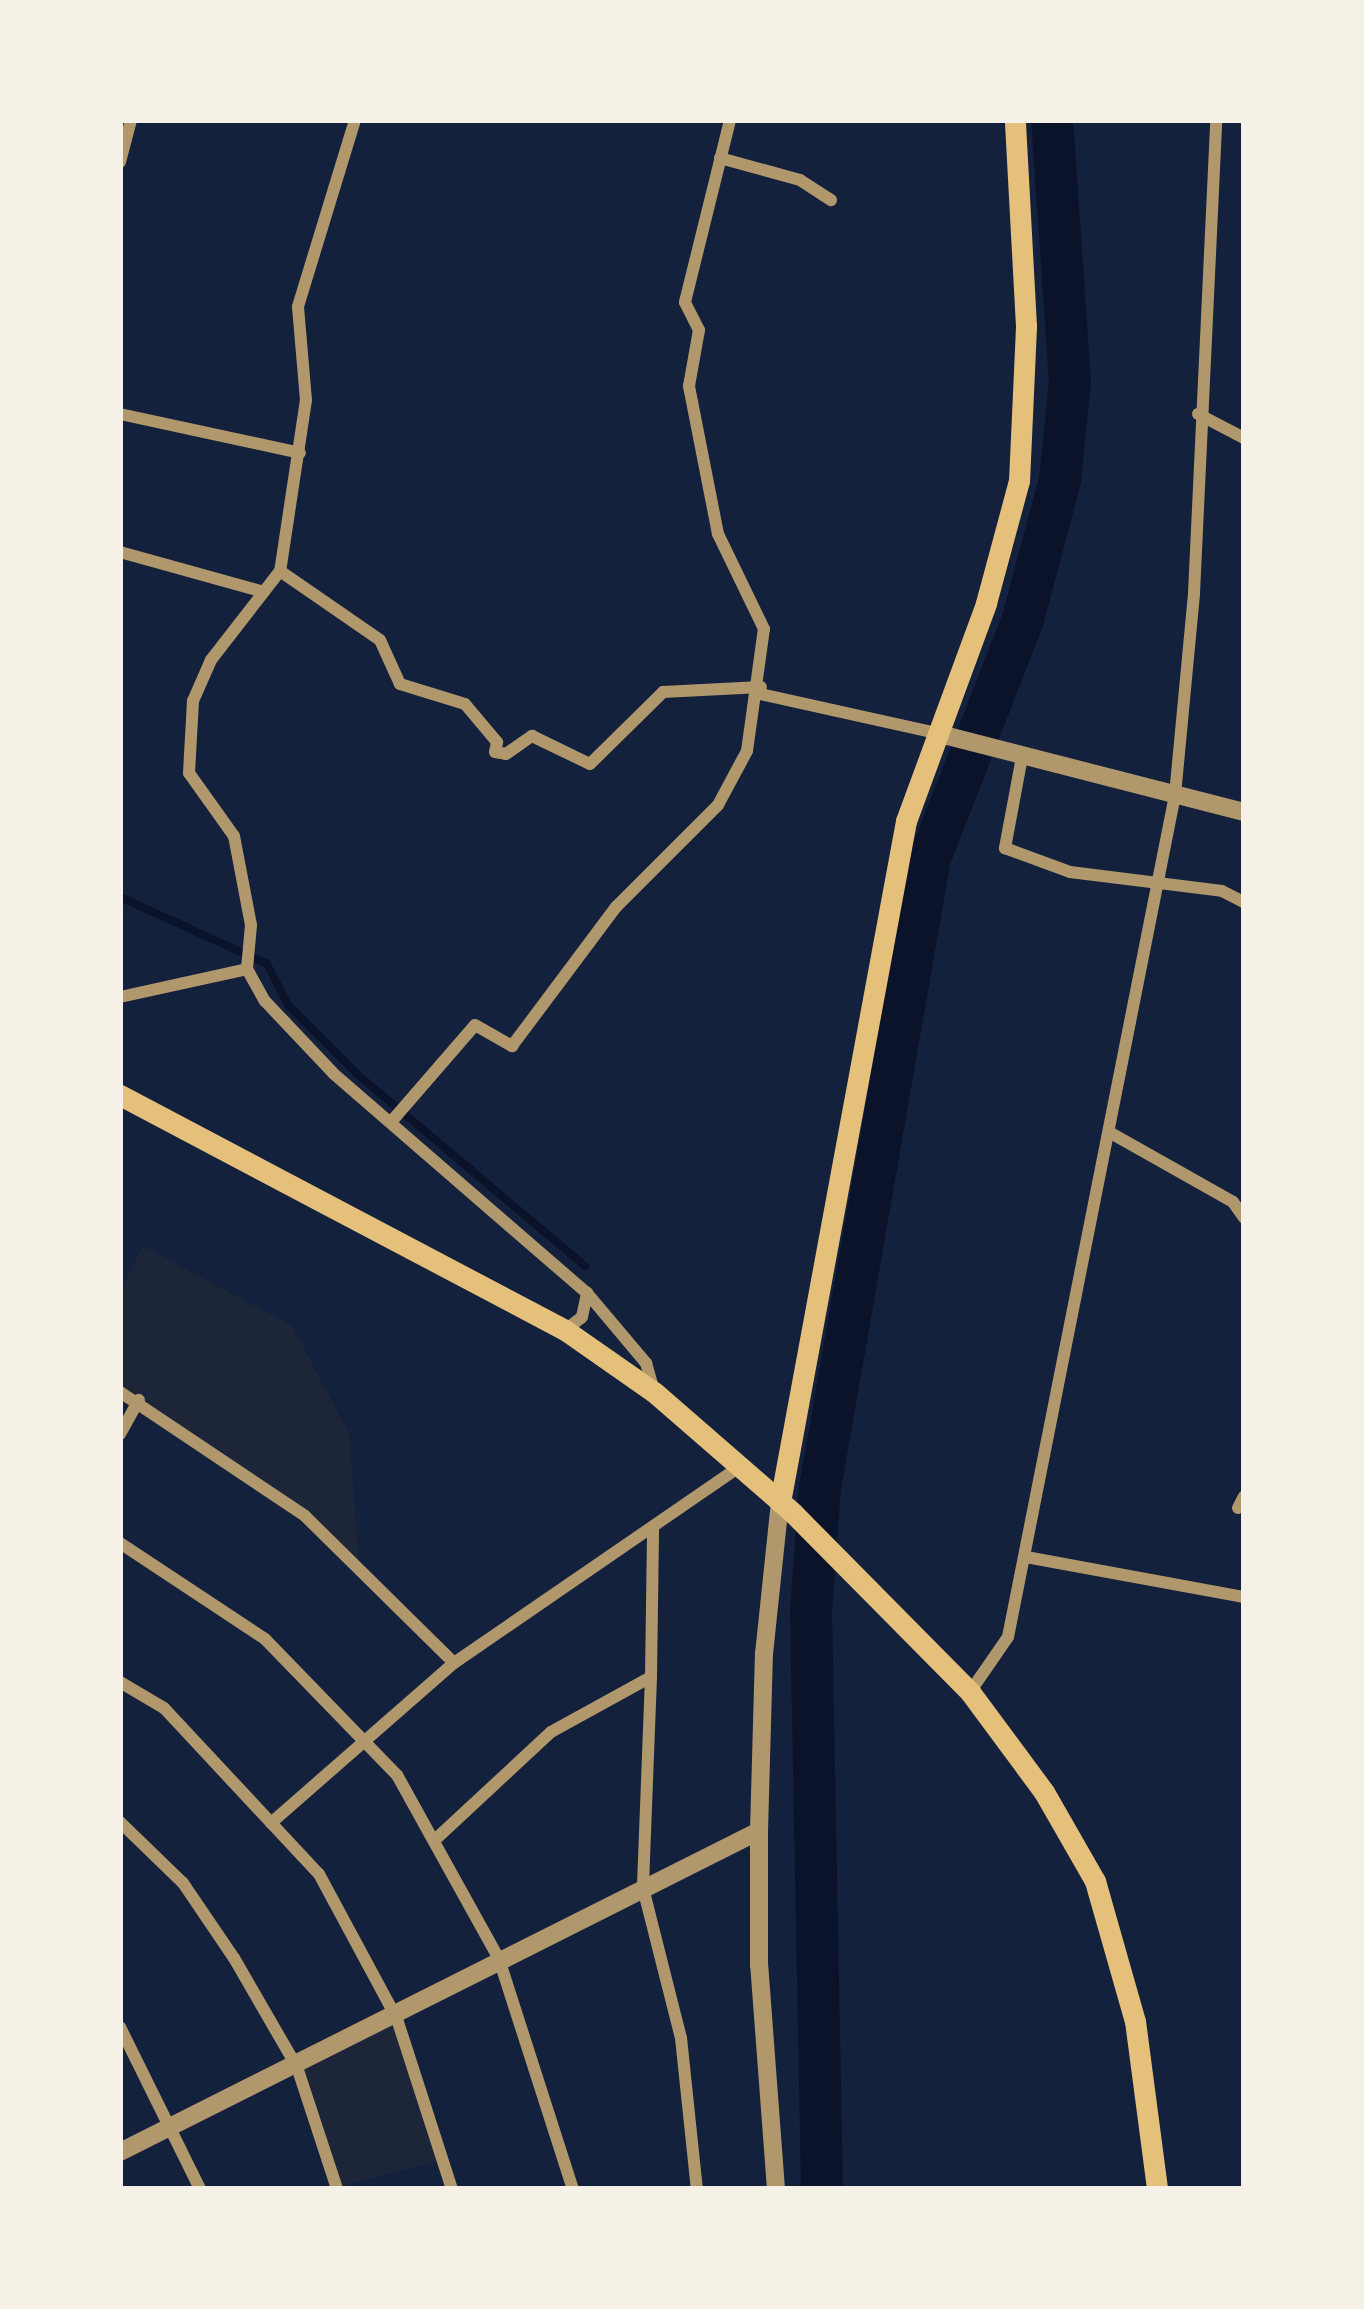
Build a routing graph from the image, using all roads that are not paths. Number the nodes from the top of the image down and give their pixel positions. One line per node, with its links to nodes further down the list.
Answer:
1 (131, 120): 7 (street)
2 (356, 120): 12 (street)
3 (730, 120): 6 (street)
4 (1015, 120): 17 (main road)
5 (1216, 120): 10 (street)
6 (720, 158): 8 (street); 16 (street)
7 (120, 162)
8 (831, 200)
9 (120, 414): 12 (street)
10 (1198, 414): 11 (street); 19 (street)
11 (1244, 438)
12 (300, 453): 14 (street)
13 (120, 552): 15 (street)
14 (280, 571): 15 (street); 16 (street)
15 (264, 592): 23 (street)
16 (760, 690): 17 (street); 26 (street)
17 (940, 735): 18 (street); 36 (main road)
18 (1022, 757): 19 (street); 21 (street)
19 (1175, 795): 20 (street); 21 (street)
20 (1244, 812)
21 (1159, 883): 22 (street); 27 (street)
22 (1244, 902)
23 (247, 969): 24 (street); 26 (street)
24 (120, 997)
25 (120, 1095): 30 (main road)
26 (391, 1122): 29 (street)
27 (1109, 1132): 28 (street); 39 (street)
28 (1244, 1218)
29 (587, 1293): 30 (street); 32 (street)
30 (565, 1330): 32 (main road)
31 (120, 1392): 33 (street)
32 (654, 1392): 35 (main road)
33 (139, 1400): 34 (street); 41 (street)
34 (120, 1434)
35 (739, 1467): 36 (main road); 37 (street)
36 (787, 1508): 44 (main road); 48 (street)
37 (653, 1530): 41 (street); 42 (street)
38 (120, 1544): 45 (street)
39 (1026, 1557): 40 (street); 44 (street)
40 (1244, 1597)
41 (454, 1663): 45 (street)
42 (651, 1677): 49 (street); 50 (street)
43 (120, 1682): 47 (street)
44 (970, 1692): 63 (main road)
45 (367, 1736): 47 (street); 49 (street)
46 (120, 1822): 54 (street)
47 (272, 1823): 52 (street)
48 (759, 1831): 50 (street); 62 (street)
49 (438, 1838): 51 (street)
50 (644, 1888): 51 (street); 61 (street)
51 (500, 1959): 52 (street); 60 (street)
52 (397, 2019): 54 (street); 59 (street)
53 (120, 2026): 55 (street)
54 (297, 2068): 55 (street); 58 (street)
55 (169, 2129): 56 (street); 57 (street)
56 (120, 2152)
57 (200, 2189)
58 (337, 2189)
59 (452, 2189)
60 (573, 2189)
61 (697, 2189)
62 (776, 2189)
63 (1156, 2189)

